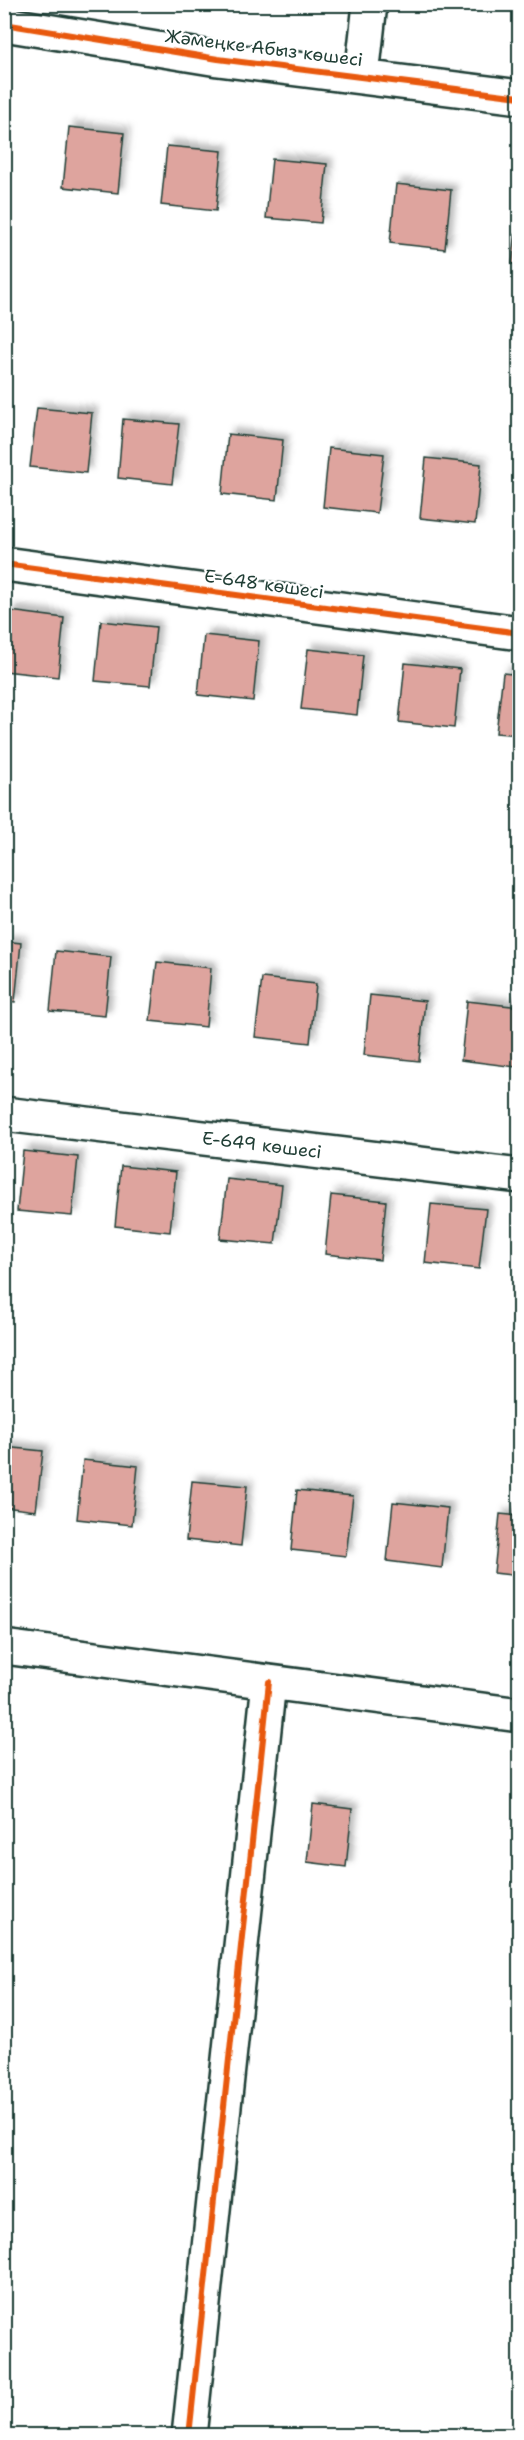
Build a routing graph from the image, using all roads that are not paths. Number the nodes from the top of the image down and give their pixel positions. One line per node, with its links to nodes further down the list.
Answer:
1 (370, 4): 3 (street)
2 (4, 24): 3 (street, Жәмеңке Абыз көшесі)
3 (362, 76): 4 (street, Жәмеңке Абыз көшесі)
4 (519, 97)
5 (4, 564): 6 (street, Е-648 көшесі)
6 (519, 633)
7 (4, 1114): 8 (street, Е-649 көшесі)
8 (519, 1176)
9 (4, 1647): 10 (street)
10 (269, 1682): 11 (street); 12 (street)
11 (519, 1715)
12 (189, 2436)

